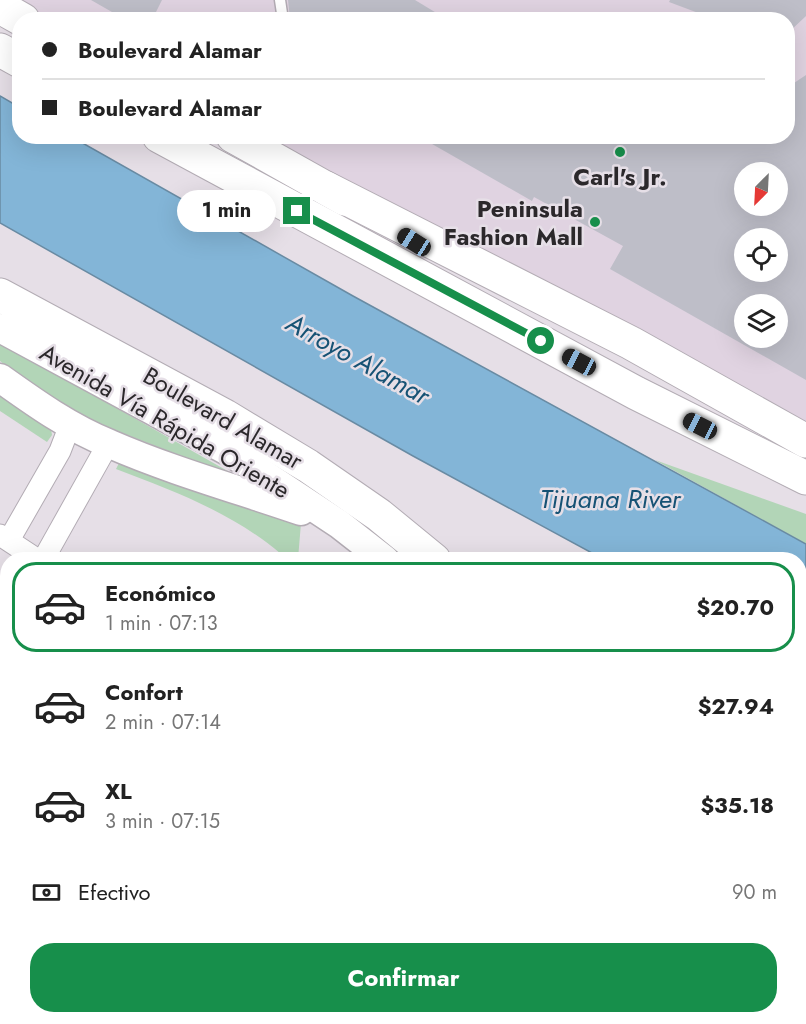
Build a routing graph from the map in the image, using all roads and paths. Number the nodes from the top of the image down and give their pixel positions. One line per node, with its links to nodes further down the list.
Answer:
1 (174, 144): 7 (highway)
2 (245, 144): 3 (highway)
3 (326, 188): 7 (highway); 9 (highway)
4 (0, 295): 17 (highway, Boulevard Alamar)
5 (0, 328): 12 (main road, Avenida Vía Rápida Oriente)
6 (0, 378): 8 (main road)
7 (636, 393): 11 (highway)
8 (70, 425): 10 (main road); 13 (street)
9 (806, 441)
10 (108, 444): 12 (main road); 15 (street)
11 (806, 478)
12 (339, 524): 16 (main road, Avenida Vía Rápida Oriente)
13 (4, 538): 14 (street)
14 (26, 552)
15 (47, 552)
16 (375, 552)
17 (424, 552)

